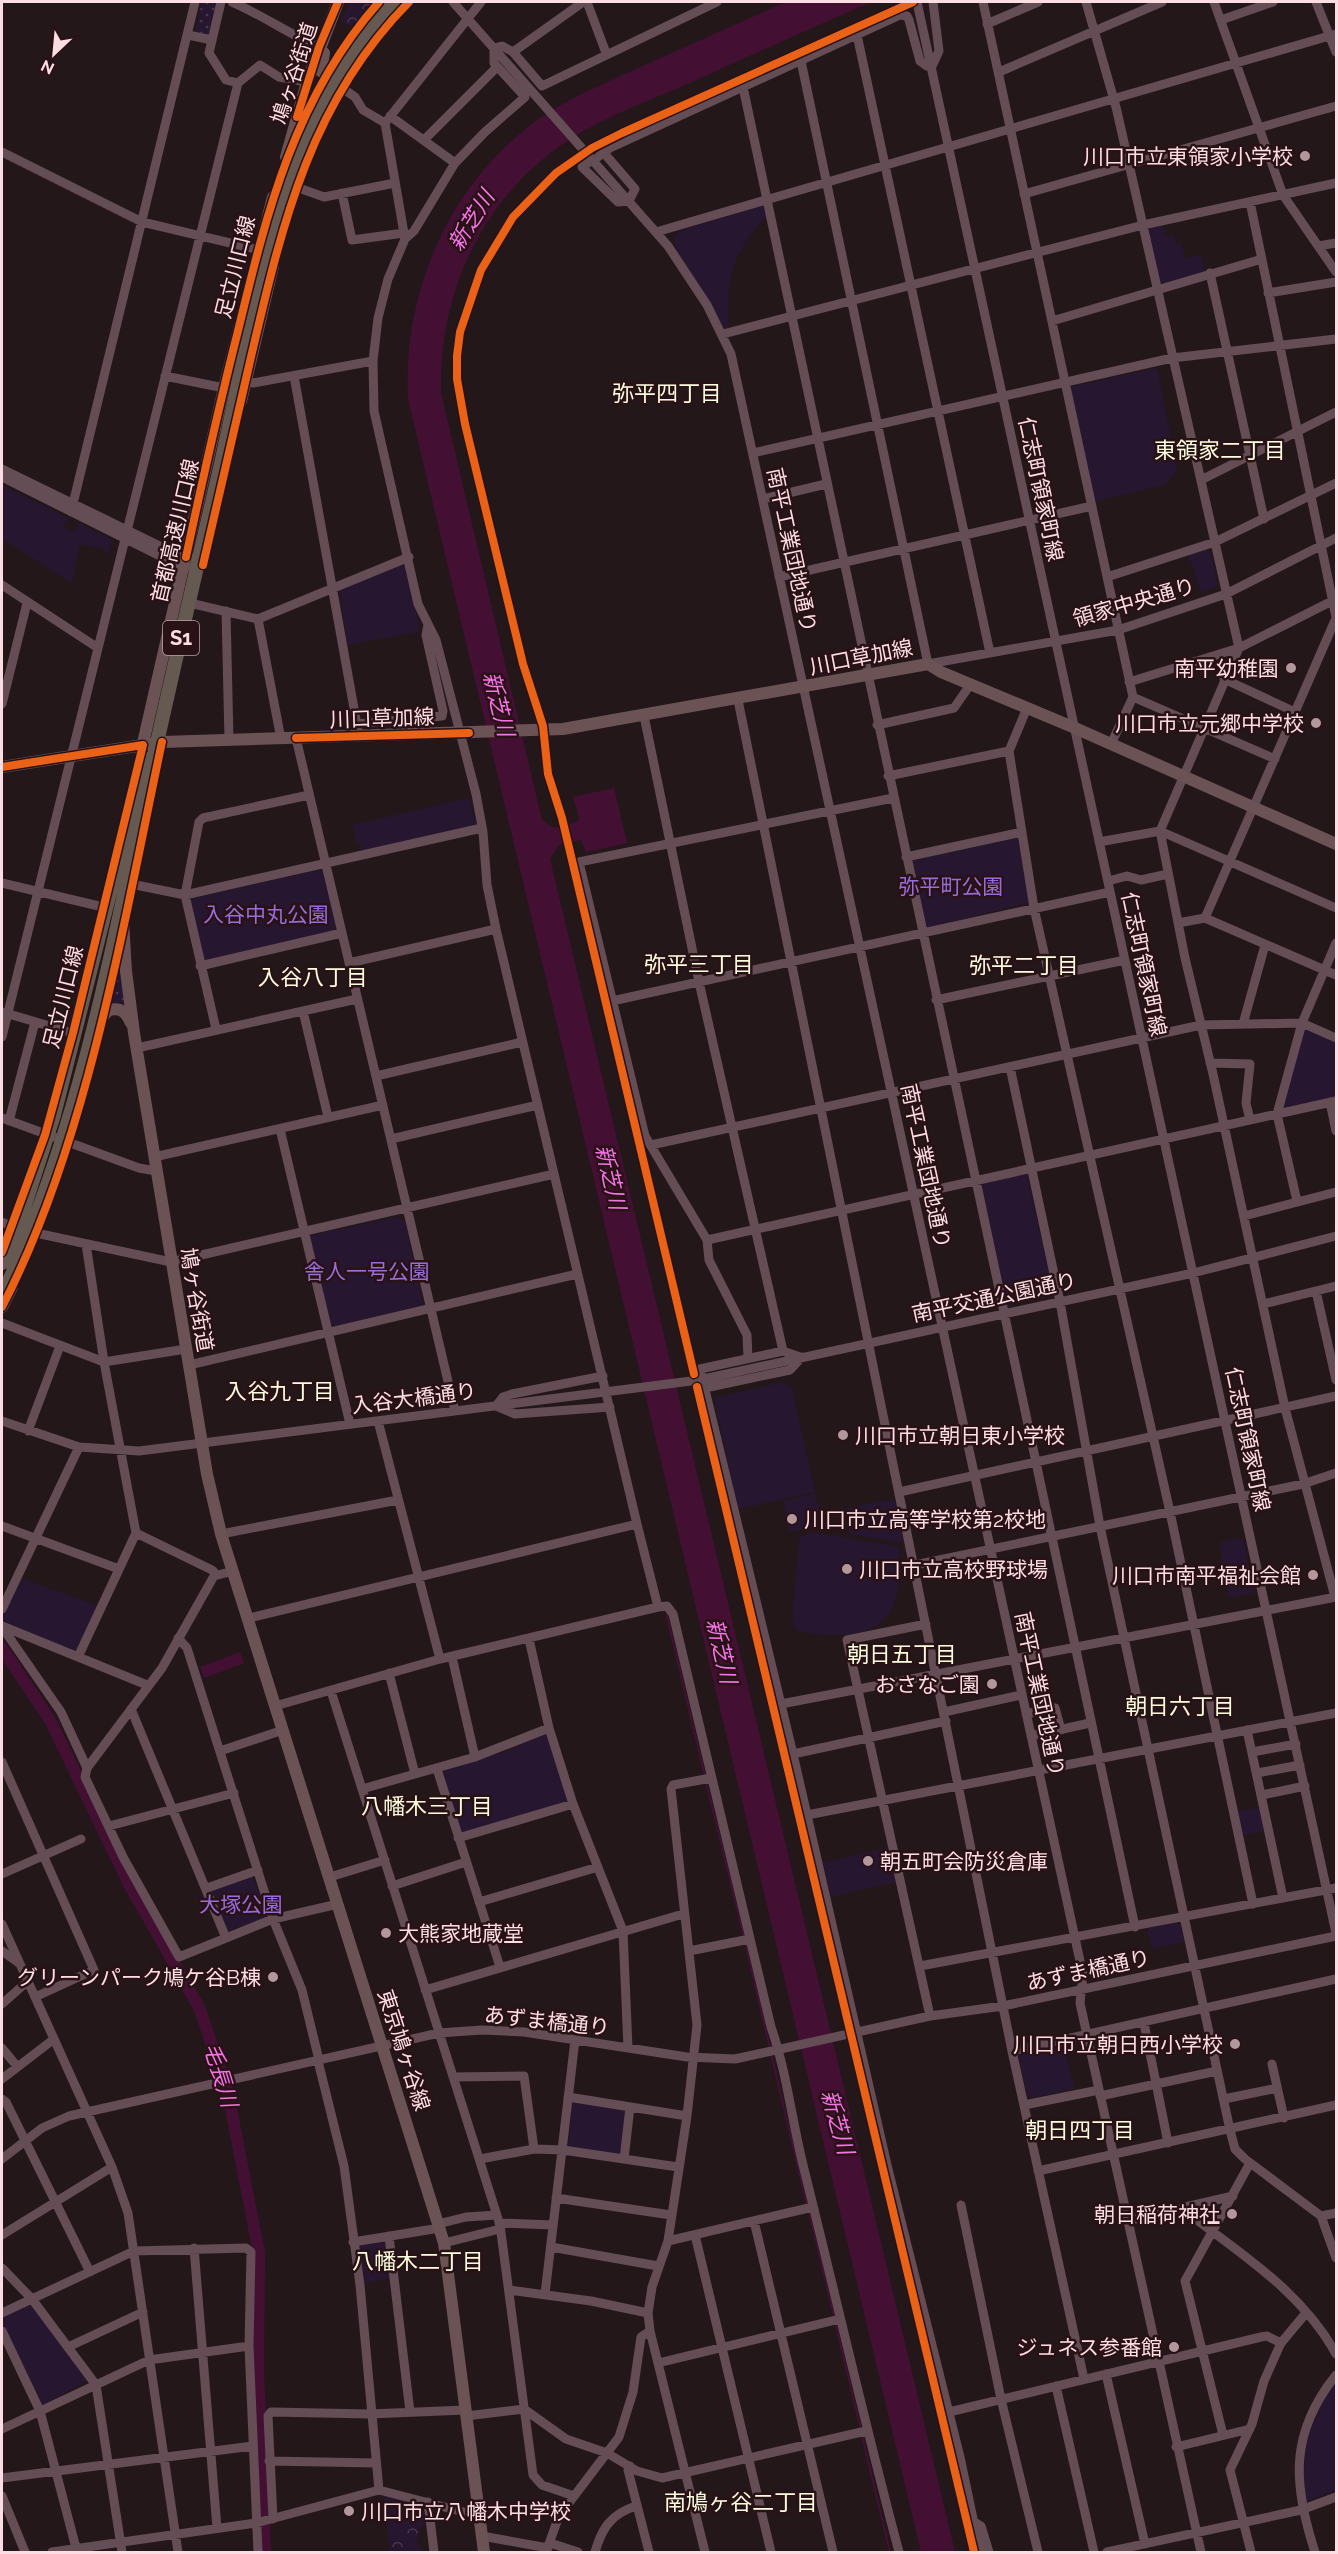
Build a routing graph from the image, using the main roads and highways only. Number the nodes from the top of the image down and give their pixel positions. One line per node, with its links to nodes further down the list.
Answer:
1 (338, 2): 9 (main road, 鳩ヶ谷街道)
2 (344, 2): 7 (main road, 鳩ヶ谷街道)
3 (379, 2): 7 (main road, 足立川口線)
4 (386, 2): 20 (highway, 首都高速川口線 / S1)
5 (402, 2): 24 (highway, 首都高速川口線 / S1)
6 (409, 2): 8 (main road, 足立川口線)
7 (325, 76): 8 (main road, 鳩ヶ谷街道); 9 (main road, 足立川口線)
8 (342, 88): 10 (main road, 足立川口線)
9 (286, 157): 11 (main road, 足立川口線)
10 (162, 742): 11 (main road, 川口草加線); 14 (main road, 足立川口線); 15 (main road, 川口草加線)
11 (143, 745): 12 (main road, 川口草加線); 13 (main road, 足立川口線)
12 (2, 767)
13 (122, 830): 16 (highway); 20 (main road, 足立川口線)
14 (142, 833): 16 (highway)
15 (1336, 844)
16 (123, 889): 17 (main road, 足立川口線); 20 (highway); 23 (highway)
17 (123, 921): 18 (main road, 足立川口線); 19 (main road, 鳩ヶ谷街道)
18 (101, 1018): 19 (main road, 鳩ヶ谷街道); 25 (main road, 足立川口線)
19 (134, 1033): 26 (main road, 鳩ヶ谷街道)
20 (12, 1222): 21 (main road, 足立川口線); 22 (highway, 首都高速川口線 / S1)
21 (2, 1252)
22 (2, 1263)
23 (2, 1284)
24 (2, 1296)
25 (2, 1307)
26 (233, 1571): 27 (main road, 東京鳩ヶ谷線)
27 (484, 2553)

